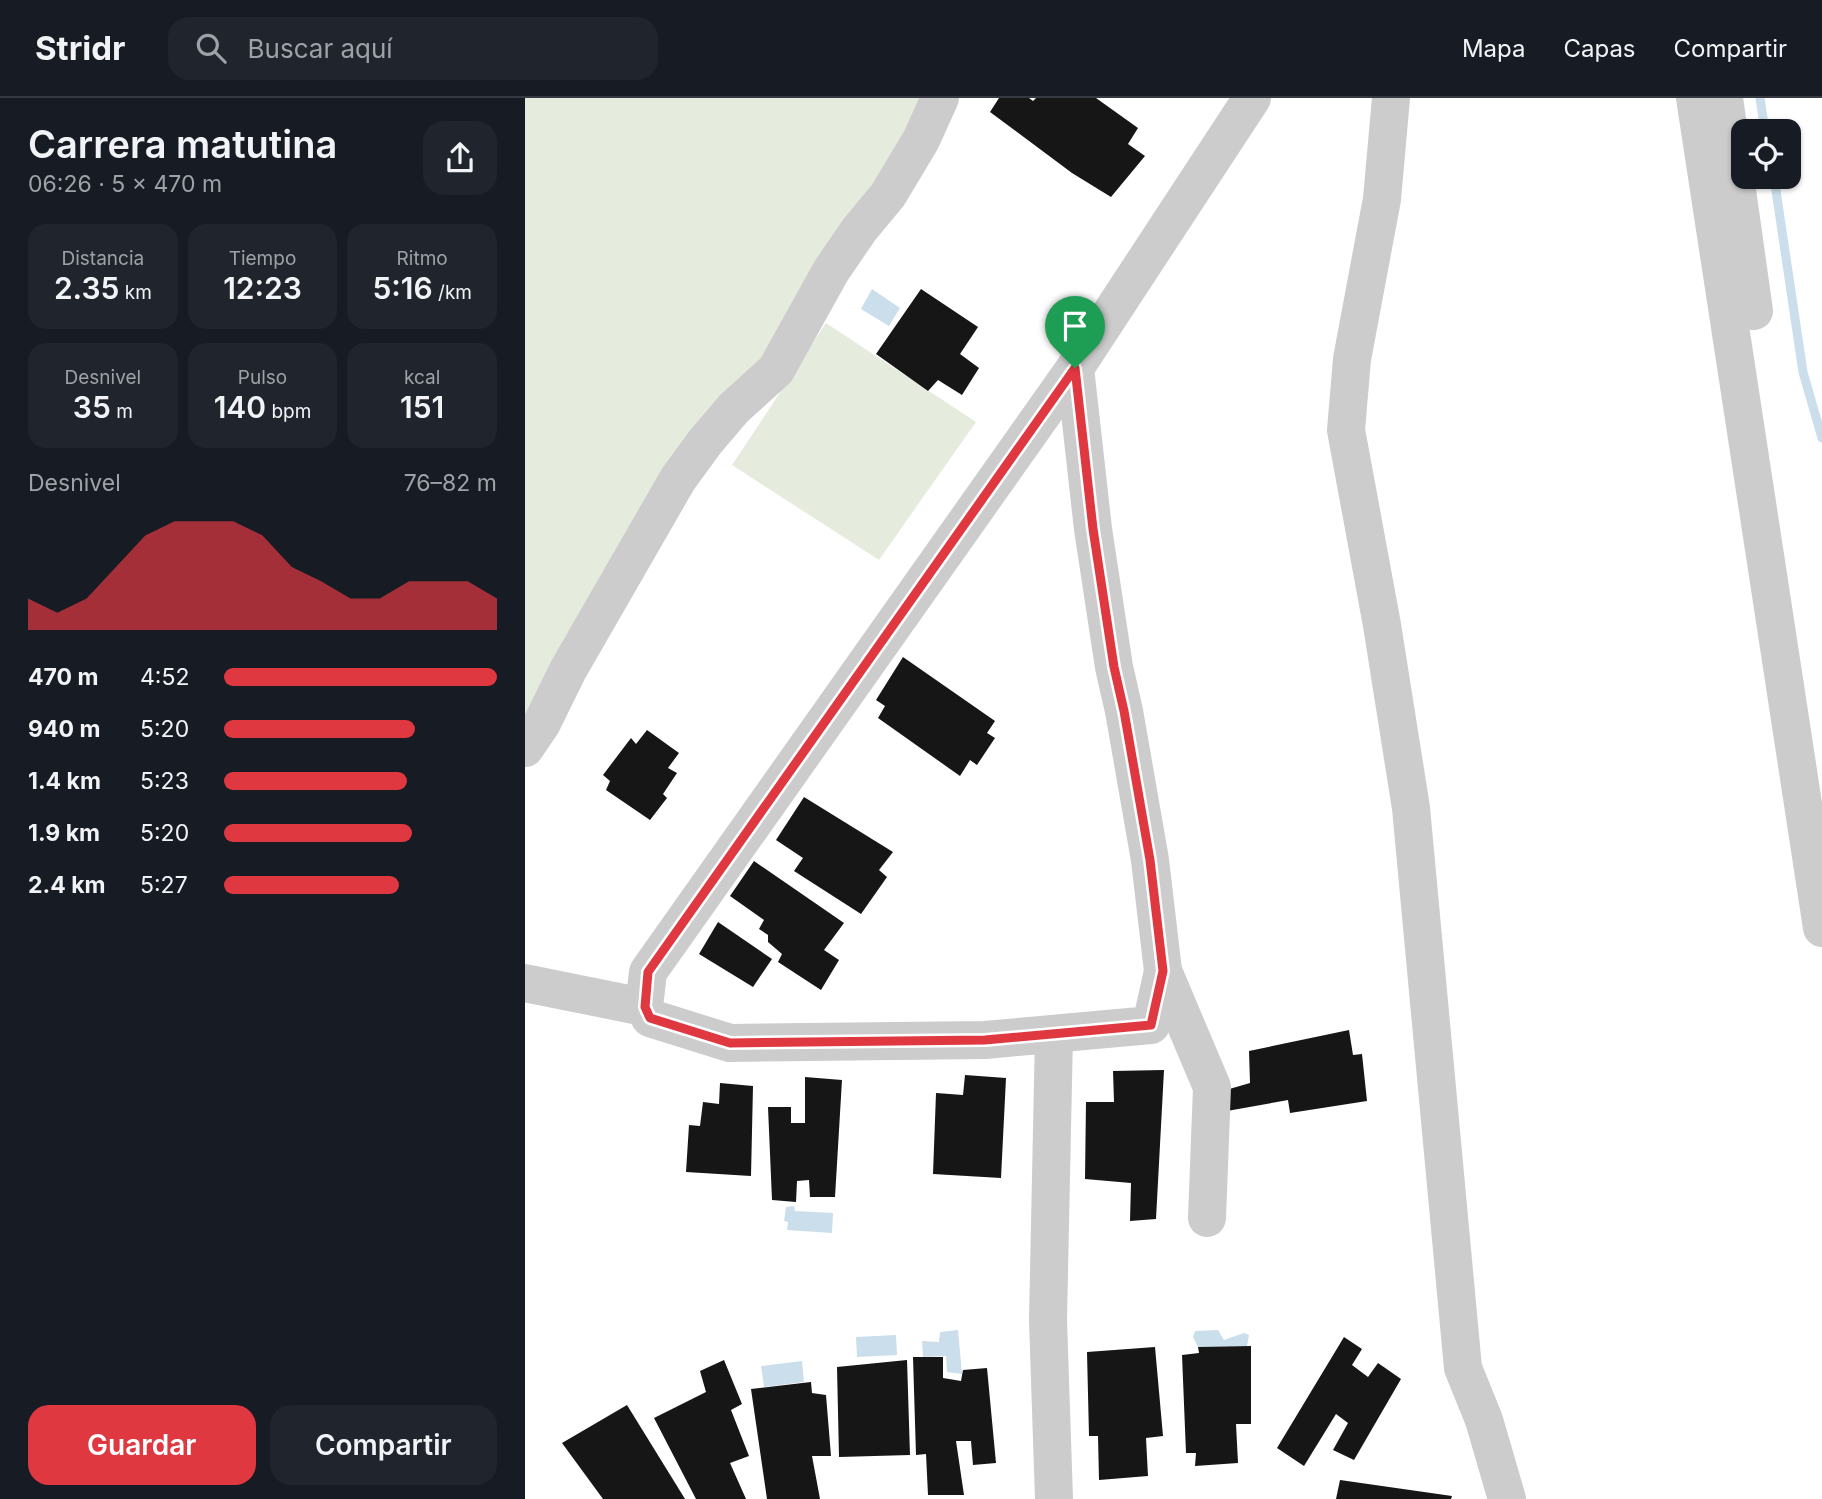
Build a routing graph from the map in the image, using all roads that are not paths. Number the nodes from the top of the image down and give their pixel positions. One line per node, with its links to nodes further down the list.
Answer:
1 (940, 98): 7 (street)
2 (1252, 98): 6 (street)
3 (1391, 98): 16 (street)
4 (1695, 98): 9 (street)
5 (1724, 98): 8 (street)
6 (1075, 368): 10 (street); 12 (street)
7 (525, 748)
8 (1822, 763)
9 (1822, 928)
10 (1163, 971): 13 (street); 14 (street)
11 (525, 983): 12 (street)
12 (645, 1007): 13 (street)
13 (1054, 1034): 15 (street)
14 (1207, 1219)
15 (1053, 1499)
16 (1507, 1499)

